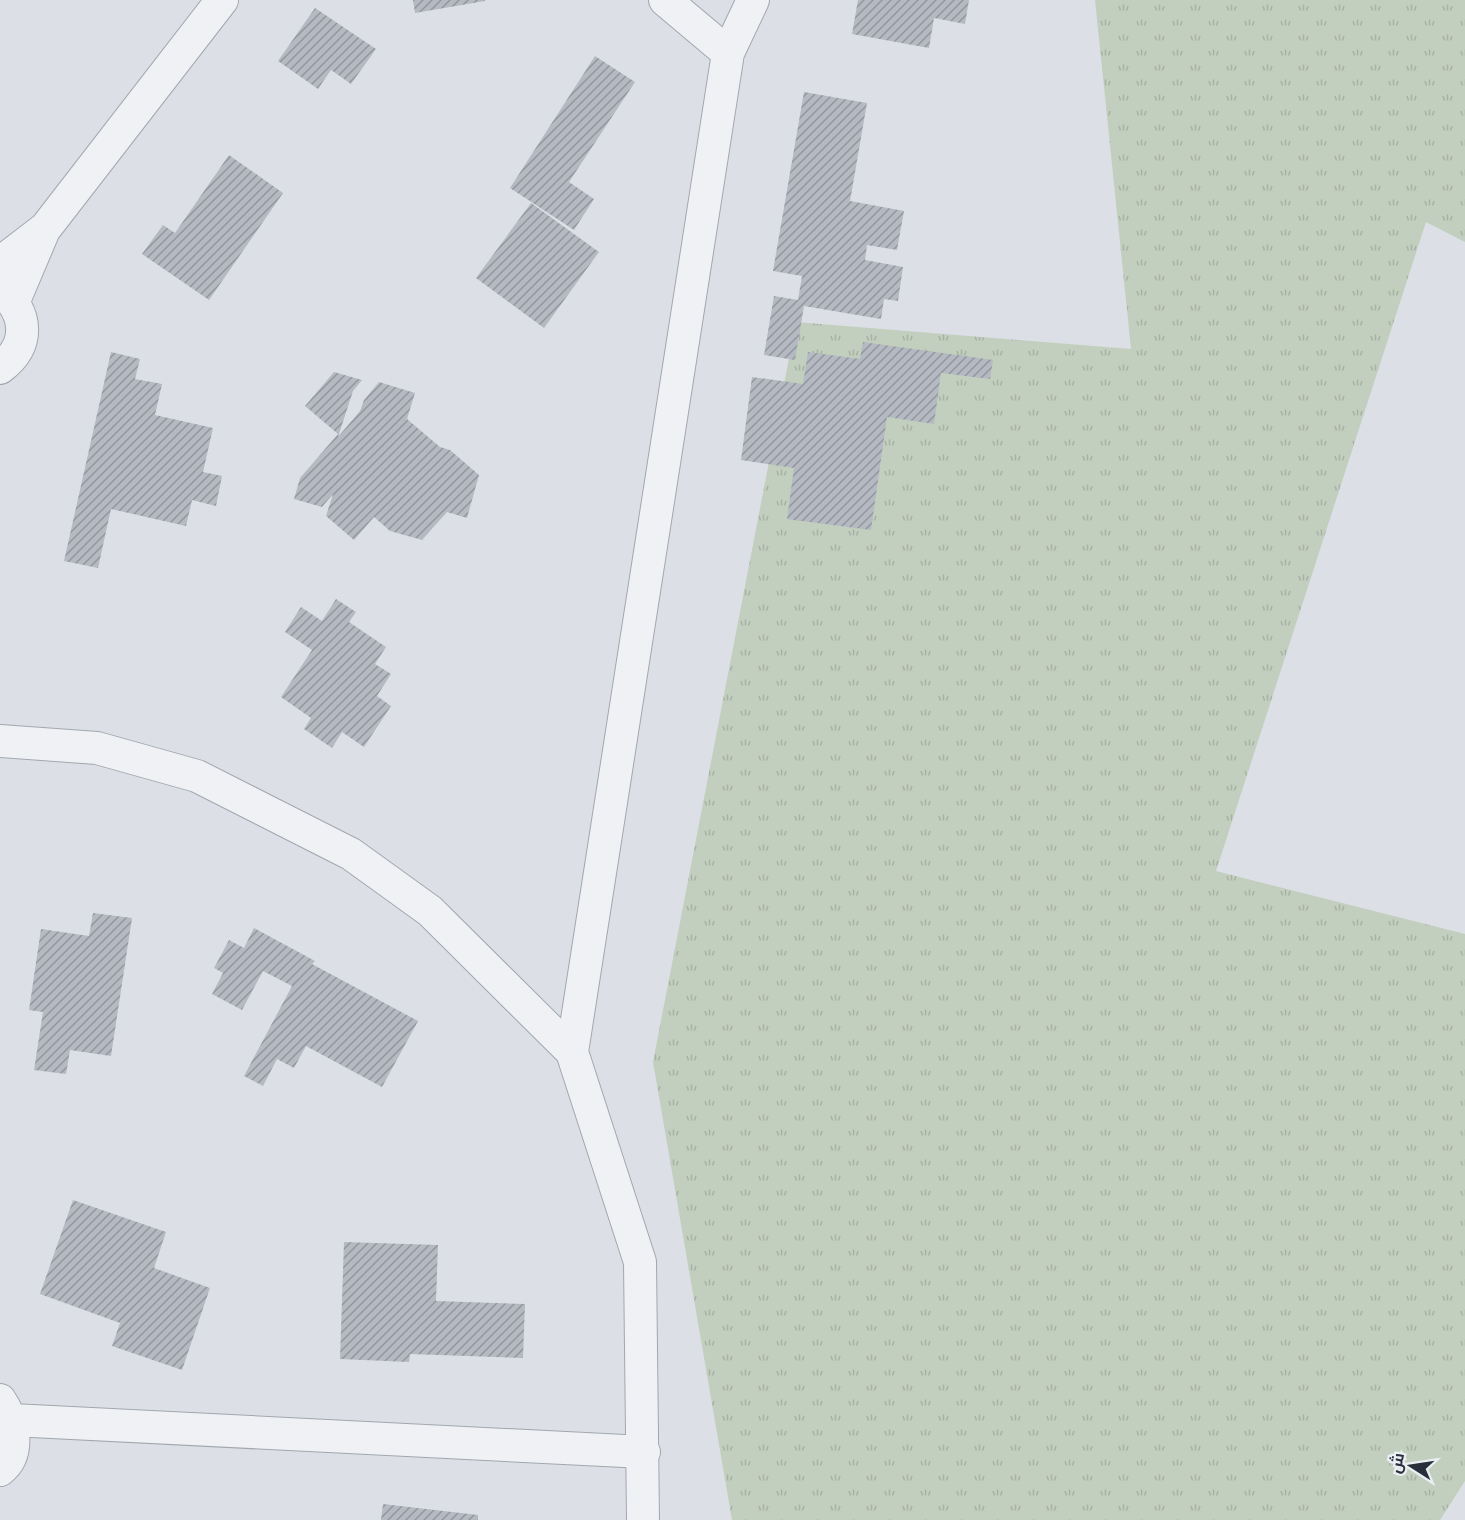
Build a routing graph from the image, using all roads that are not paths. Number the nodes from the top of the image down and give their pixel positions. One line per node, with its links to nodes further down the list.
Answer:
1 (222, 0): 5 (street)
2 (665, 0): 4 (street)
3 (753, 0): 4 (street)
4 (728, 53): 10 (street)
5 (44, 230): 6 (street); 7 (street)
6 (0, 263)
7 (7, 295): 8 (street)
8 (0, 368)
9 (0, 741): 10 (street)
10 (572, 1052): 12 (street)
11 (6, 1410): 12 (street); 13 (street)
12 (644, 1452): 14 (street)
13 (0, 1470)
14 (643, 1520)

